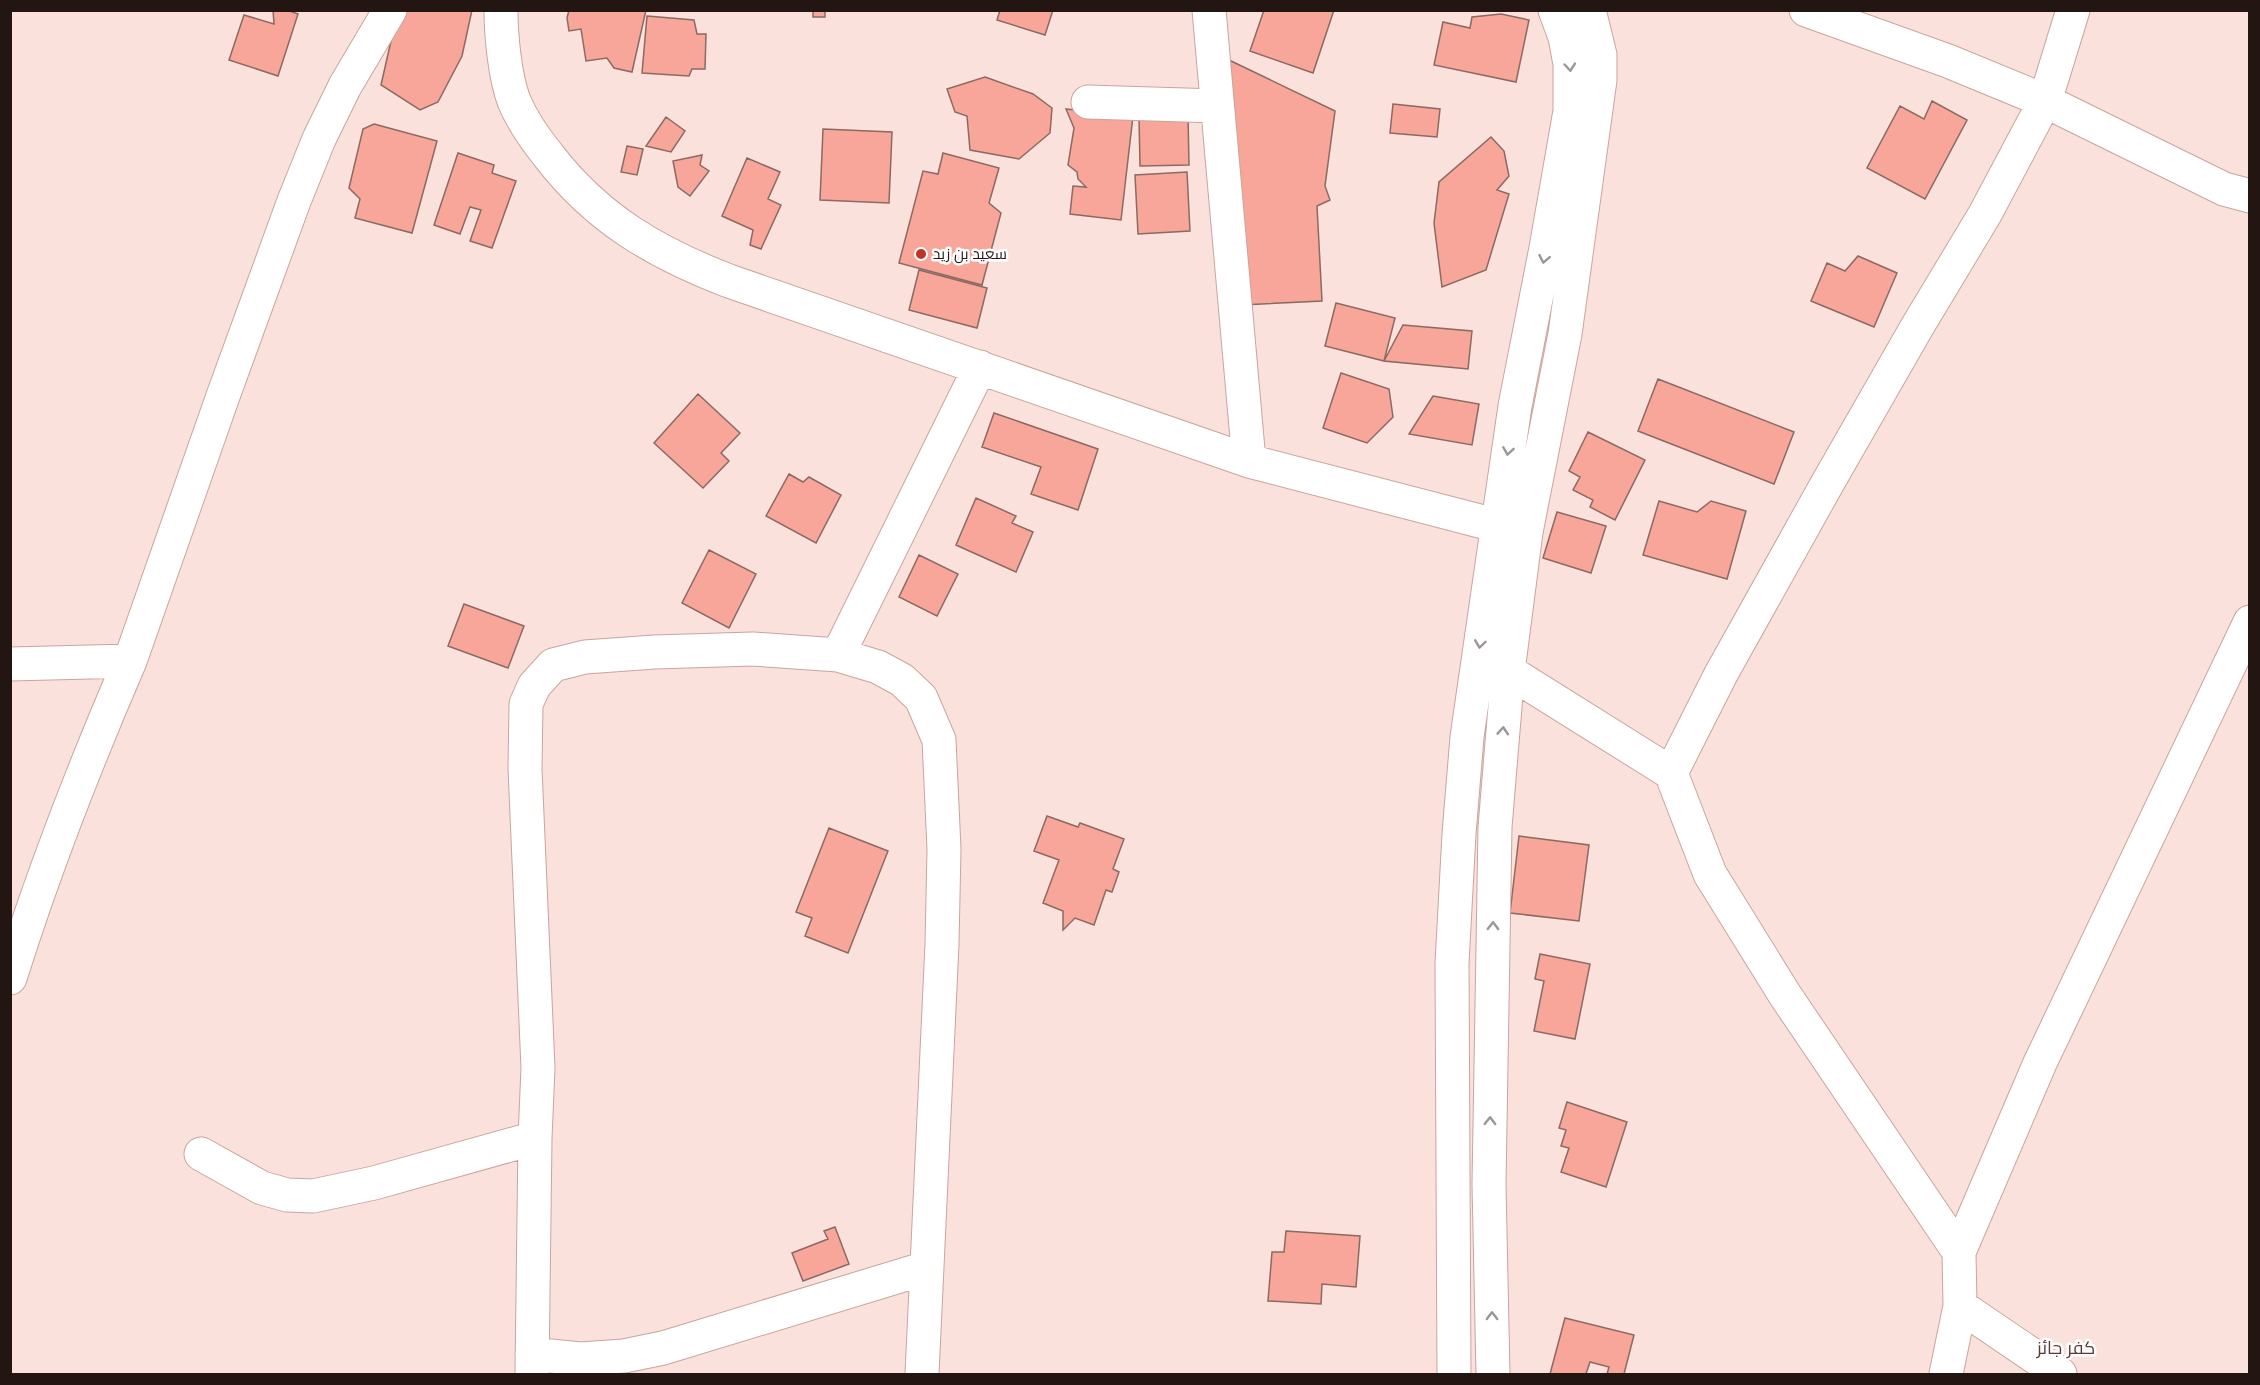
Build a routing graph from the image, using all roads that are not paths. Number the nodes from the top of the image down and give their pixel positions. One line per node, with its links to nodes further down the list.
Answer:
1 (390, 10): 17 (street)
2 (501, 10): 12 (street)
3 (1209, 10): 10 (street)
4 (1555, 10): 14 (street, one-way to 14)
5 (1589, 10): 14 (street)
6 (1806, 10): 8 (street)
7 (2073, 10): 8 (street)
8 (2045, 101): 11 (street); 20 (street)
9 (1088, 102): 10 (street)
10 (1217, 106): 13 (street)
11 (2250, 196)
12 (980, 367): 13 (street); 16 (street)
13 (1249, 461): 14 (street)
14 (1511, 529): 19 (street); 29 (street, one-way to 29)
15 (2250, 622): 24 (street)
16 (838, 655): 22 (street); 25 (street)
17 (130, 661): 18 (street); 21 (street)
18 (10, 664)
19 (1508, 671): 20 (street); 30 (street, one-way to 19)
20 (1671, 773): 24 (street)
21 (10, 978)
22 (535, 1138): 23 (street); 27 (street)
23 (201, 1154)
24 (1959, 1252): 26 (street)
25 (926, 1268): 27 (street); 28 (street)
26 (1960, 1306): 31 (street); 32 (street)
27 (532, 1364)
28 (922, 1374)
29 (1454, 1374)
30 (1493, 1374)
31 (1946, 1374)
32 (2060, 1374)

